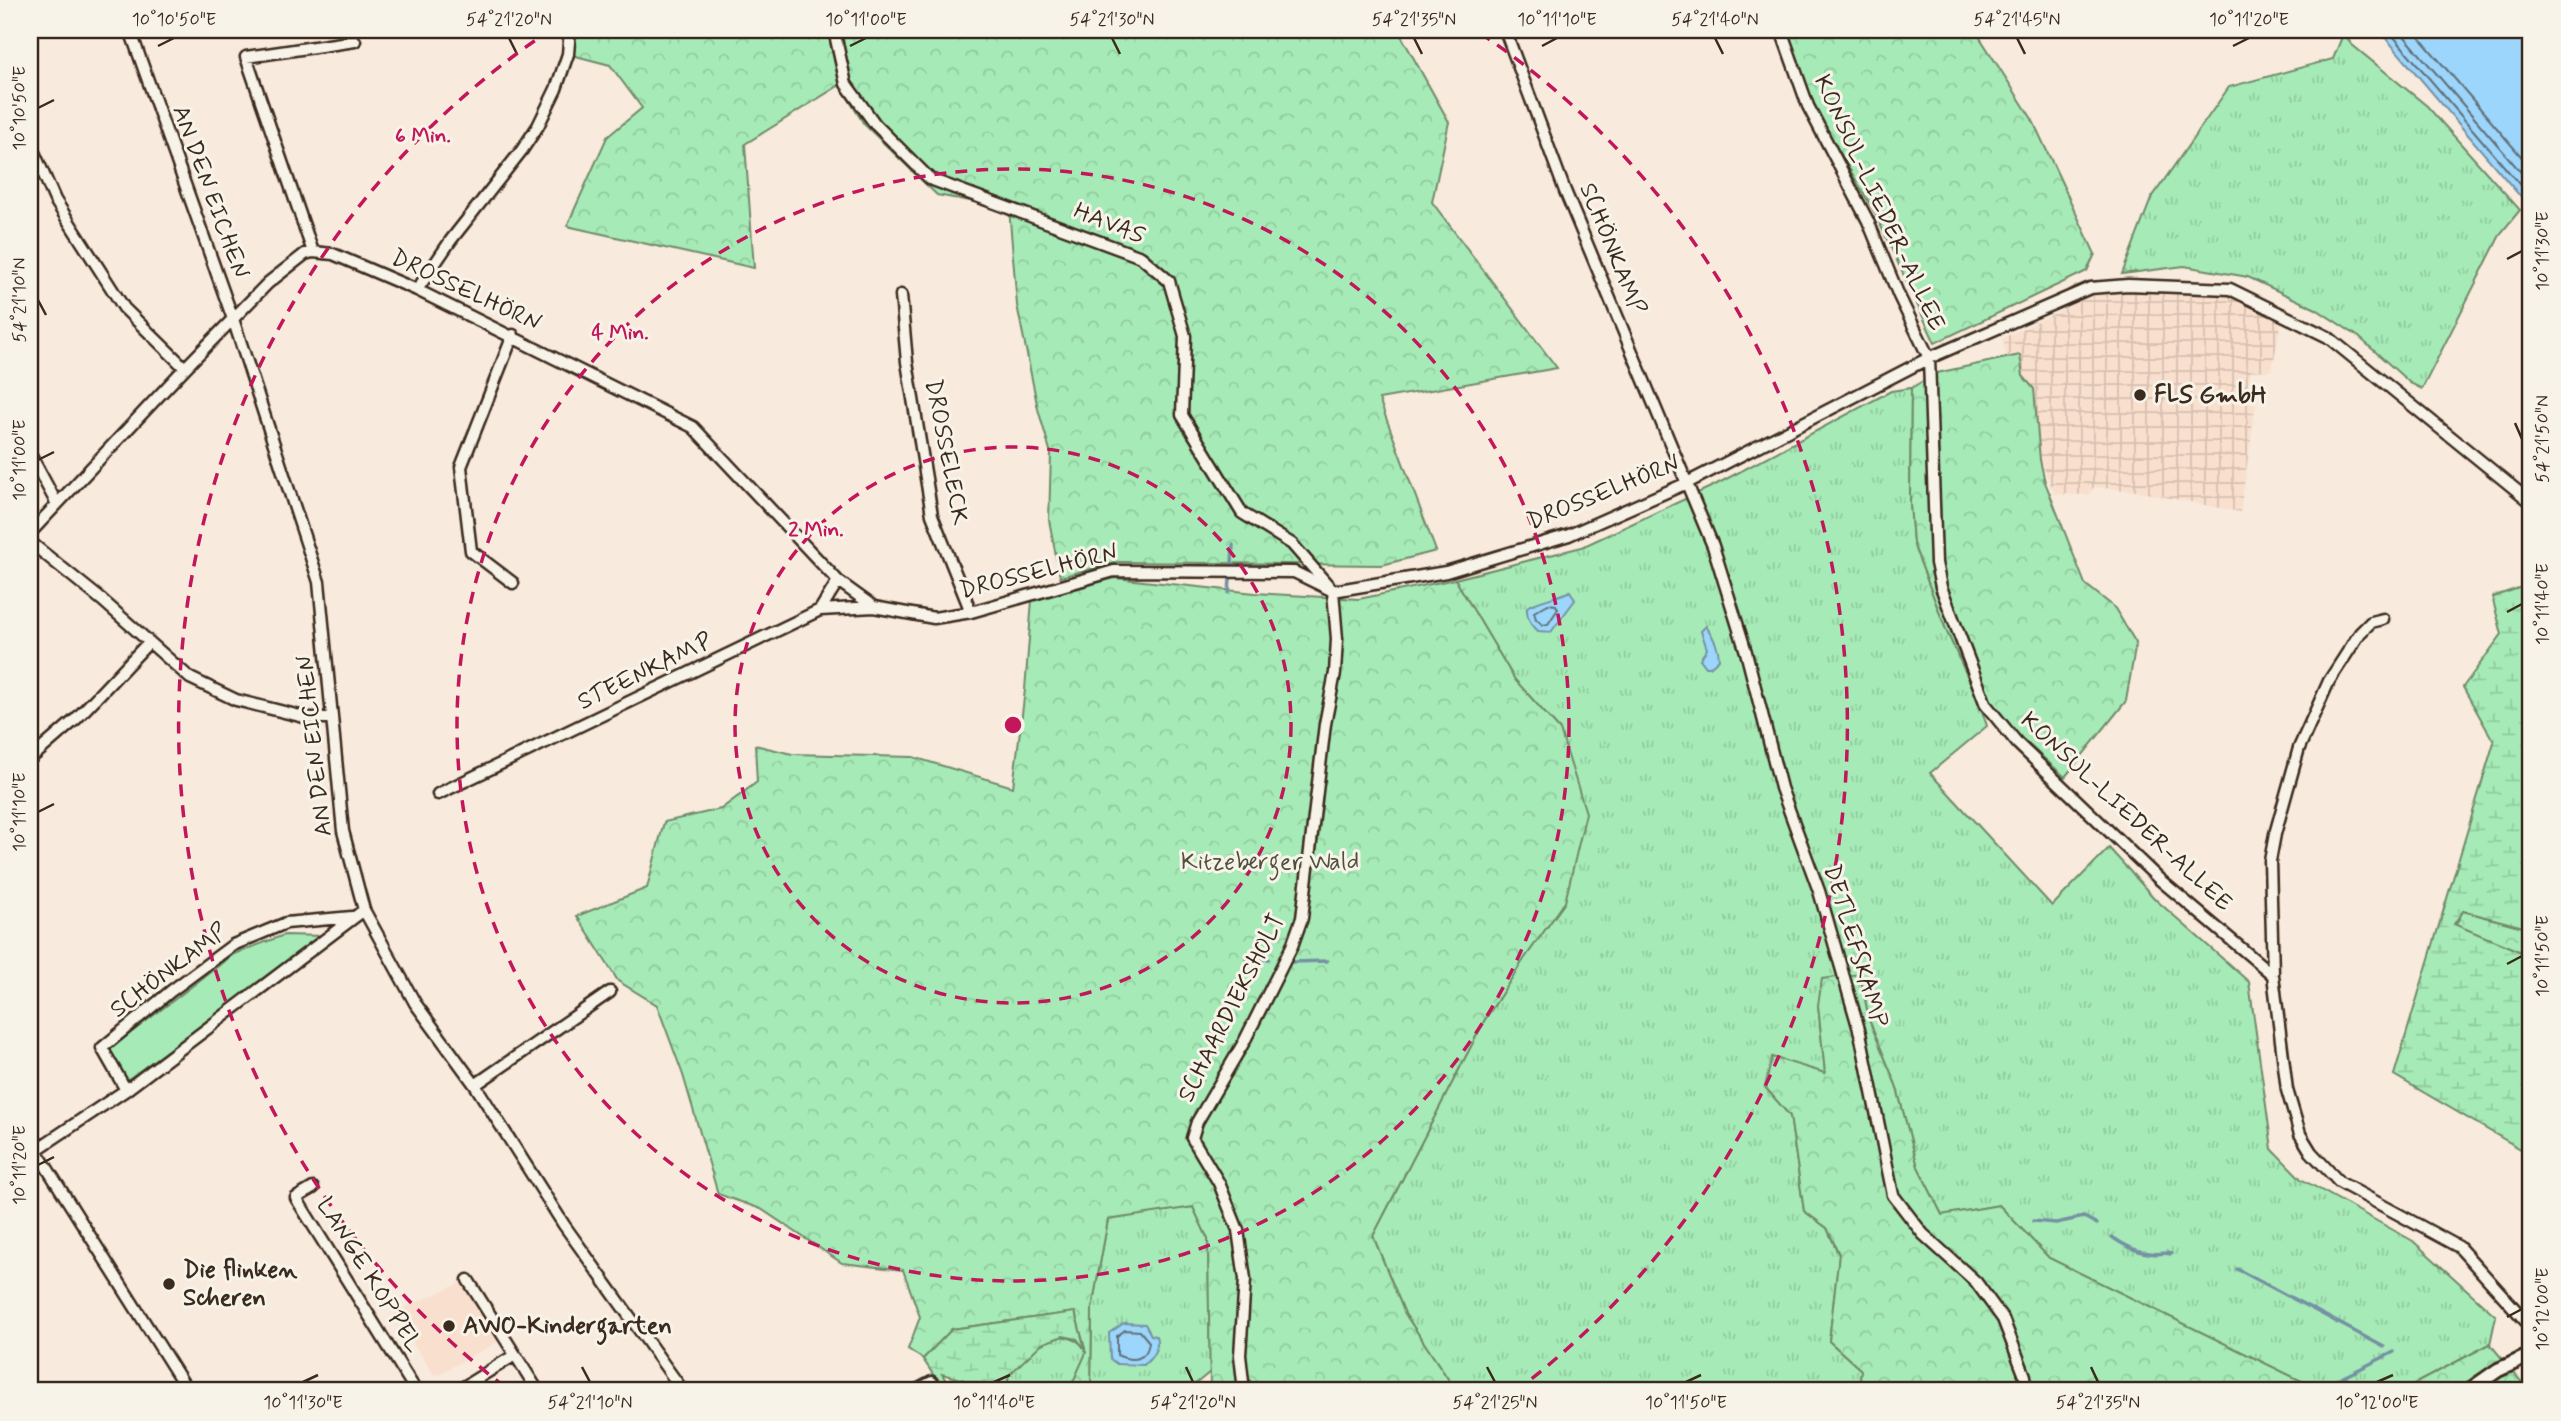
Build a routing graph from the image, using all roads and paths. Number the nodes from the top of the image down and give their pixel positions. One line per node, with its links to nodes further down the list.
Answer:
1 (130, 30): 11 (street, AN DEN EICHEN)
2 (570, 30): 9 (street)
3 (834, 30): 23 (street, HAVAS)
4 (1505, 30): 16 (street, SCHÖNKAMP)
5 (1781, 30): 13 (street, KONSUL-LIEDER-ALLEE)
6 (355, 41): 8 (street)
7 (30, 143): 14 (street)
8 (310, 253): 9 (street, DROSSELHÖRN); 11 (street)
9 (417, 290): 12 (street, DROSSELHÖRN)
10 (901, 295): 26 (street, DROSSELECK)
11 (233, 320): 14 (street); 29 (street, AN DEN EICHEN)
12 (513, 335): 21 (street, DROSSELHÖRN); 22 (street)
13 (1928, 358): 16 (street, DROSSELHÖRN); 17 (street, DROSSELHÖRN); 34 (street, KONSUL-LIEDER-ALLEE)
14 (185, 368): 18 (street)
15 (30, 454): 18 (street)
16 (1687, 483): 23 (street, DROSSELHÖRN); 52 (street, DETLEFSKAMP)
17 (2531, 502)
18 (57, 505): 19 (street)
19 (30, 533)
20 (30, 542): 28 (street)
21 (838, 581): 24 (street, DROSSELHÖRN); 25 (street)
22 (513, 583)
23 (1333, 591): 26 (street, DROSSELHÖRN); 51 (street, SCHAARDIEKSHOLT)
24 (874, 607): 25 (street, STEENKAMP); 26 (street, DROSSELHÖRN)
25 (820, 611): 31 (street, STEENKAMP)
26 (971, 612)
27 (2383, 619): 34 (street)
28 (149, 642): 29 (street); 30 (street)
29 (332, 718): 32 (street, AN DEN EICHEN)
30 (30, 759)
31 (438, 794)
32 (364, 910): 33 (street, SCHÖNKAMP); 36 (street, AN DEN EICHEN)
33 (352, 917): 37 (street, SCHÖNKAMP); 37 (street, SCHÖNKAMP)
34 (2273, 975): 41 (street)
35 (610, 992): 36 (street)
36 (475, 1084): 49 (street, AN DEN EICHEN)
37 (126, 1090): 38 (street, SCHÖNKAMP)
38 (33, 1146): 45 (street)
39 (313, 1188): 46 (street, LANGE KOPPEL)
40 (468, 1280): 42 (street)
41 (2531, 1327)
42 (515, 1355): 47 (street); 48 (street)
43 (2531, 1355): 53 (street)
44 (932, 1382): 50 (street)
45 (188, 1391)
46 (416, 1391)
47 (457, 1391)
48 (538, 1391)
49 (683, 1391)
50 (915, 1391)
51 (1244, 1391)
52 (2026, 1391)
53 (2468, 1391)

